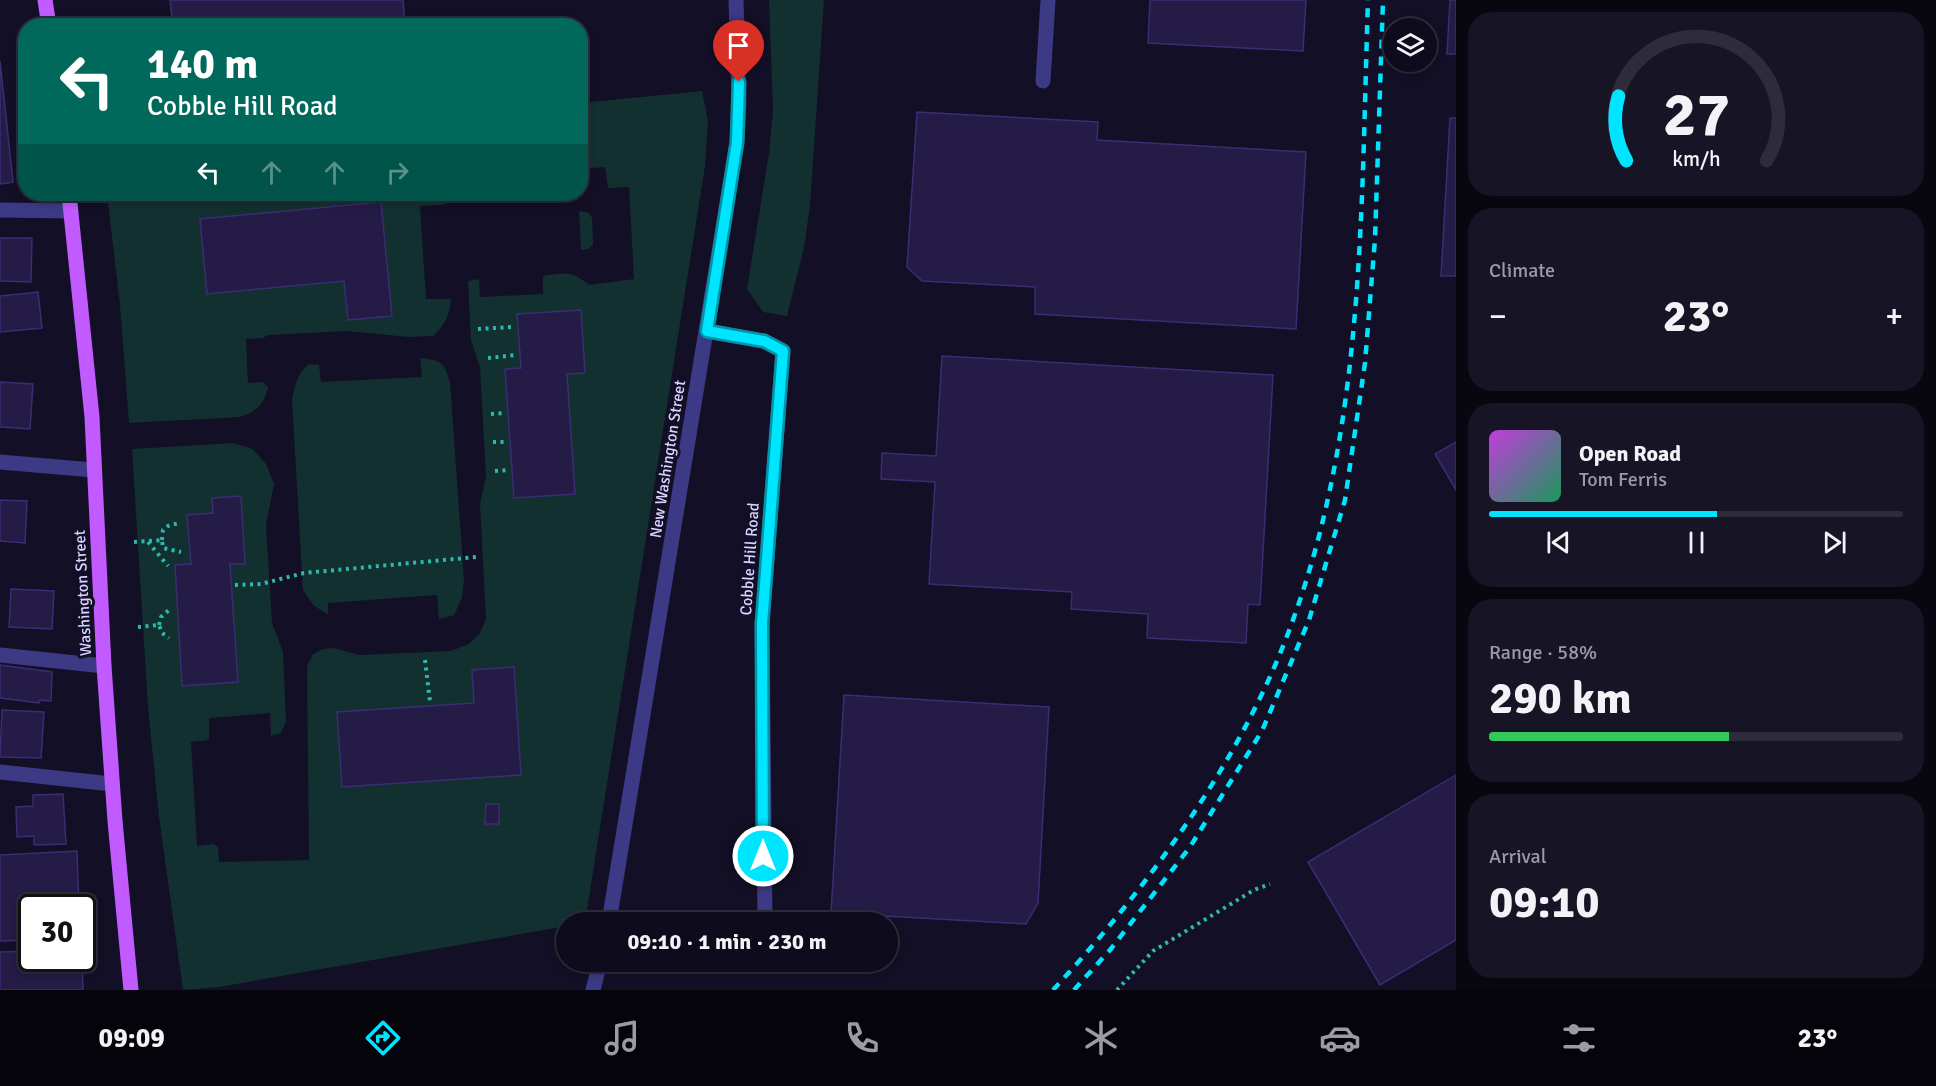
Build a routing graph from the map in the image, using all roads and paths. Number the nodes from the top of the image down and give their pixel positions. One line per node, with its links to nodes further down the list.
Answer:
1 (45, 0): 4 (main road)
2 (736, 0): 11 (street, New Washington Street)
3 (1048, 0): 5 (street)
4 (47, 18)
5 (1043, 81)
6 (69, 201): 8 (main road, Washington Street)
7 (0, 210): 8 (street)
8 (70, 211): 19 (main road, Washington Street)
9 (512, 327): 10 (path)
10 (478, 329)
11 (707, 331): 41 (street, New Washington Street); 42 (street, Cobble Hill Road)
12 (516, 355): 13 (path)
13 (488, 358)
14 (506, 413): 15 (path)
15 (491, 414)
16 (493, 442): 17 (path)
17 (506, 442)
18 (0, 462): 19 (street)
19 (93, 470): 36 (main road, Washington Street)
20 (508, 470): 21 (path)
21 (495, 471)
22 (179, 523): 23 (path)
23 (162, 540): 24 (path); 26 (path)
24 (147, 541): 25 (path); 28 (path)
25 (134, 542)
26 (181, 552)
27 (476, 557): 29 (path)
28 (168, 566)
29 (235, 585)
30 (169, 610): 31 (path)
31 (159, 625): 32 (path); 33 (path)
32 (138, 627)
33 (169, 638)
34 (0, 655): 36 (street)
35 (425, 660): 37 (path)
36 (104, 666): 39 (main road, Washington Street)
37 (430, 702)
38 (0, 772): 39 (street)
39 (112, 784): 44 (main road, Washington Street)
40 (1270, 884): 46 (path)
41 (611, 912)
42 (765, 912)
43 (598, 972): 45 (street)
44 (131, 990)
45 (593, 990)
46 (1116, 990)

